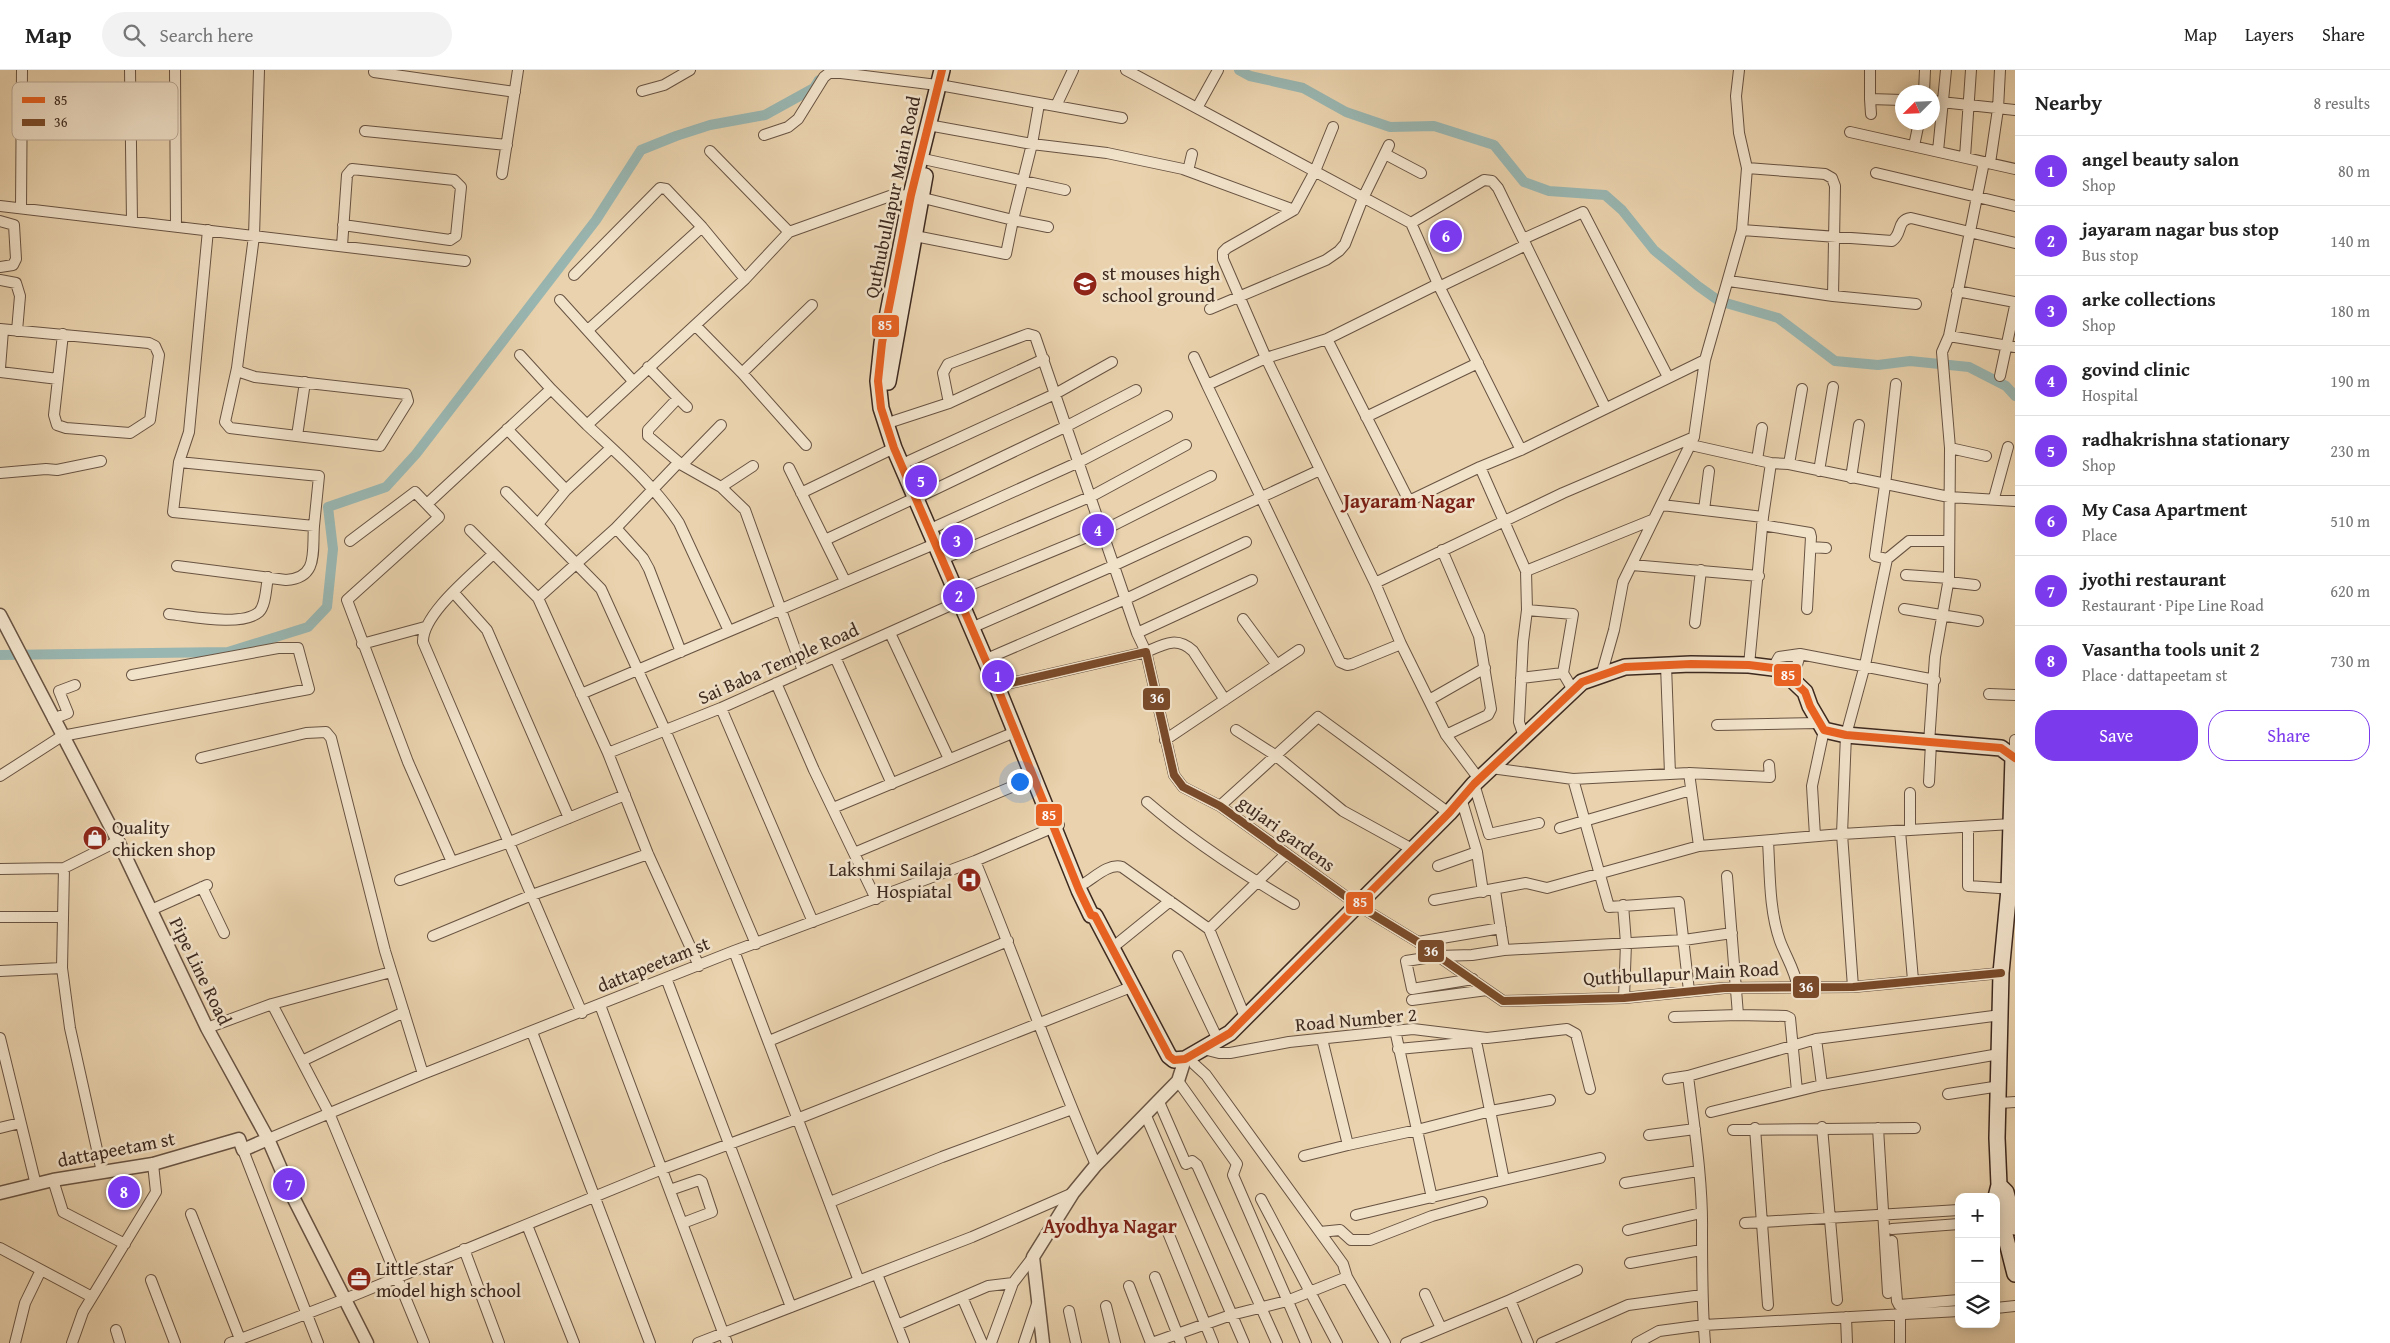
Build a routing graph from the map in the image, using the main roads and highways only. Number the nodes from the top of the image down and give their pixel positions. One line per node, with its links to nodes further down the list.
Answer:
1 (942, 70): 3 (main road, Quthubullapur Main Road)
2 (951, 70): 3 (main road, Quthubullapur Main Road)
3 (941, 86): 4 (main road, Quthubullapur Main Road)
4 (931, 125): 5 (main road, Quthubullapur Main Road); 5 (main road, Quthubullapur Main Road)
5 (916, 196): 6 (main road, Quthubullapur Main Road); 6 (main road, Quthubullapur Main Road)
6 (920, 496): 7 (main road, Quthubullapur Main Road); 7 (main road, Quthubullapur Main Road)
7 (964, 600): 9 (main road, Quthubullapur Main Road); 9 (main road, Quthubullapur Main Road)
8 (2014, 758): 10 (main road); 11 (main road, Quthubullapur Main Road)
9 (1057, 826): 11 (main road, Quthubullapur Main Road); 11 (main road, Quthubullapur Main Road)
10 (2012, 889): 12 (main road)
11 (1095, 916)
12 (1997, 1193)
13 (2000, 1197): 15 (main road)
14 (2000, 1212): 16 (main road)
15 (2015, 1227)
16 (2015, 1274)

